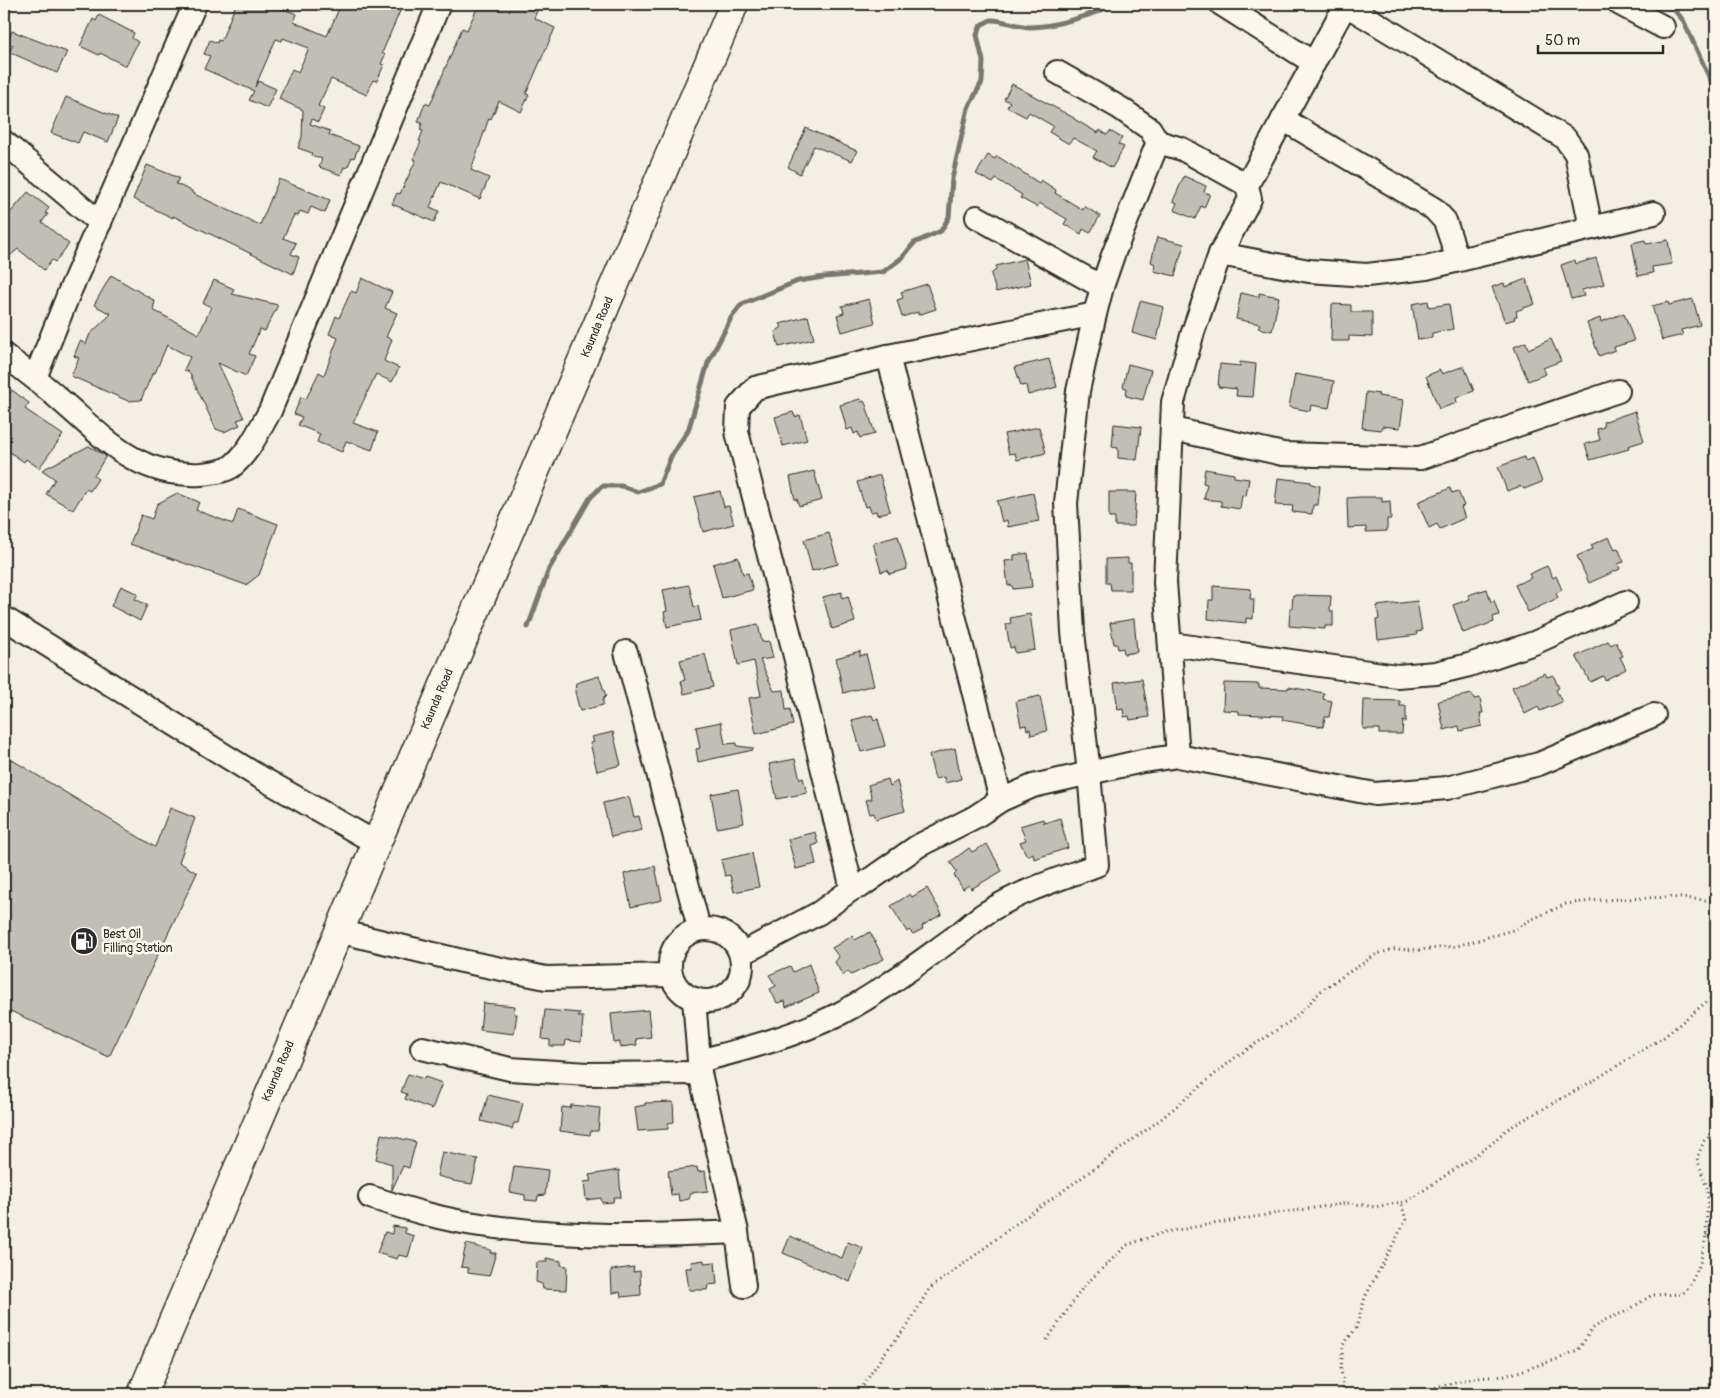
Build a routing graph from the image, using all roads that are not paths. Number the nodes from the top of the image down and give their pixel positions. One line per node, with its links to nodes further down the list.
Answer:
1 (195, 4): 16 (street)
2 (438, 4): 24 (street)
3 (734, 4): 35 (main road, Kaunda Road)
4 (1221, 4): 8 (street)
5 (1346, 4): 8 (street); 17 (street)
6 (1620, 4): 7 (street)
7 (1663, 27)
8 (1314, 63): 10 (street)
9 (1057, 72): 12 (street)
10 (1284, 119): 13 (street); 19 (street)
11 (4, 142): 16 (street)
12 (1158, 142): 13 (street); 20 (street)
13 (1247, 185): 18 (street)
14 (1654, 213): 17 (street)
15 (977, 217): 20 (street)
16 (100, 223): 24 (street)
17 (1591, 228): 19 (street)
18 (1220, 254): 19 (street); 26 (street)
19 (1458, 260)
20 (1102, 286): 21 (street)
21 (1095, 314): 23 (street); 33 (street)
22 (4, 355): 24 (street)
23 (888, 356): 34 (street); 36 (street)
24 (36, 378)
25 (1618, 391): 26 (street)
26 (1173, 429): 29 (street)
27 (1626, 602): 29 (street)
28 (4, 618): 35 (street)
29 (1171, 644): 32 (street)
30 (626, 652): 37 (street)
31 (1654, 715): 32 (street)
32 (1178, 756): 33 (street)
33 (1088, 773): 34 (street); 43 (street)
34 (1000, 800): 36 (street)
35 (376, 842): 38 (main road, Kaunda Road)
36 (852, 888): 39 (street)
37 (699, 928): 39 (street); 40 (street)
38 (338, 931): 40 (street); 47 (main road, Kaunda Road)
39 (741, 954): 41 (street)
40 (670, 975): 41 (street)
41 (694, 999): 43 (street)
42 (422, 1048): 43 (street)
43 (700, 1067): 45 (street)
44 (370, 1197): 45 (street)
45 (737, 1232): 46 (street)
46 (744, 1286)
47 (142, 1394)

